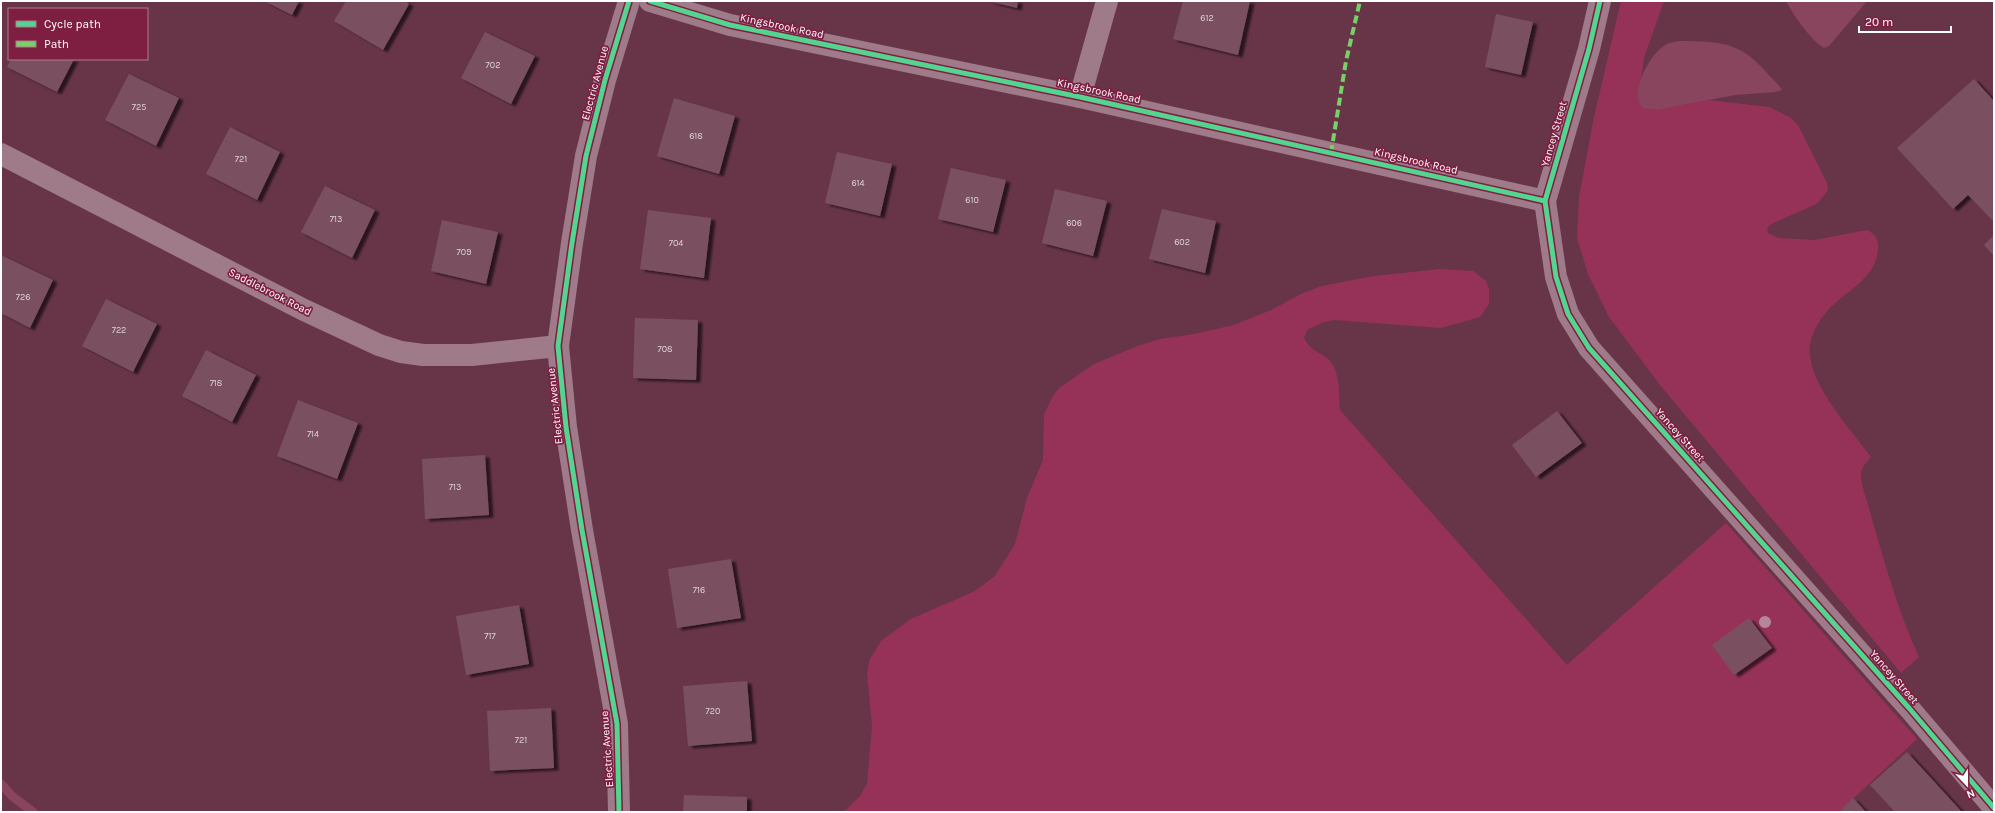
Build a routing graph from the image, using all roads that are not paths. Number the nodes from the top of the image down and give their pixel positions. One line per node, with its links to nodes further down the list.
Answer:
1 (629, 1): 8 (street, Electric Avenue)
2 (650, 1): 5 (street, Kingsbrook Road)
3 (1107, 1): 5 (street)
4 (1600, 1): 7 (street, Yancey Street)
5 (1080, 97): 7 (street, Kingsbrook Road)
6 (1, 154): 8 (street, Saddlebrook Road)
7 (1544, 201): 9 (street, Yancey Street)
8 (558, 346): 10 (street, Electric Avenue)
9 (1994, 808)
10 (619, 812)

